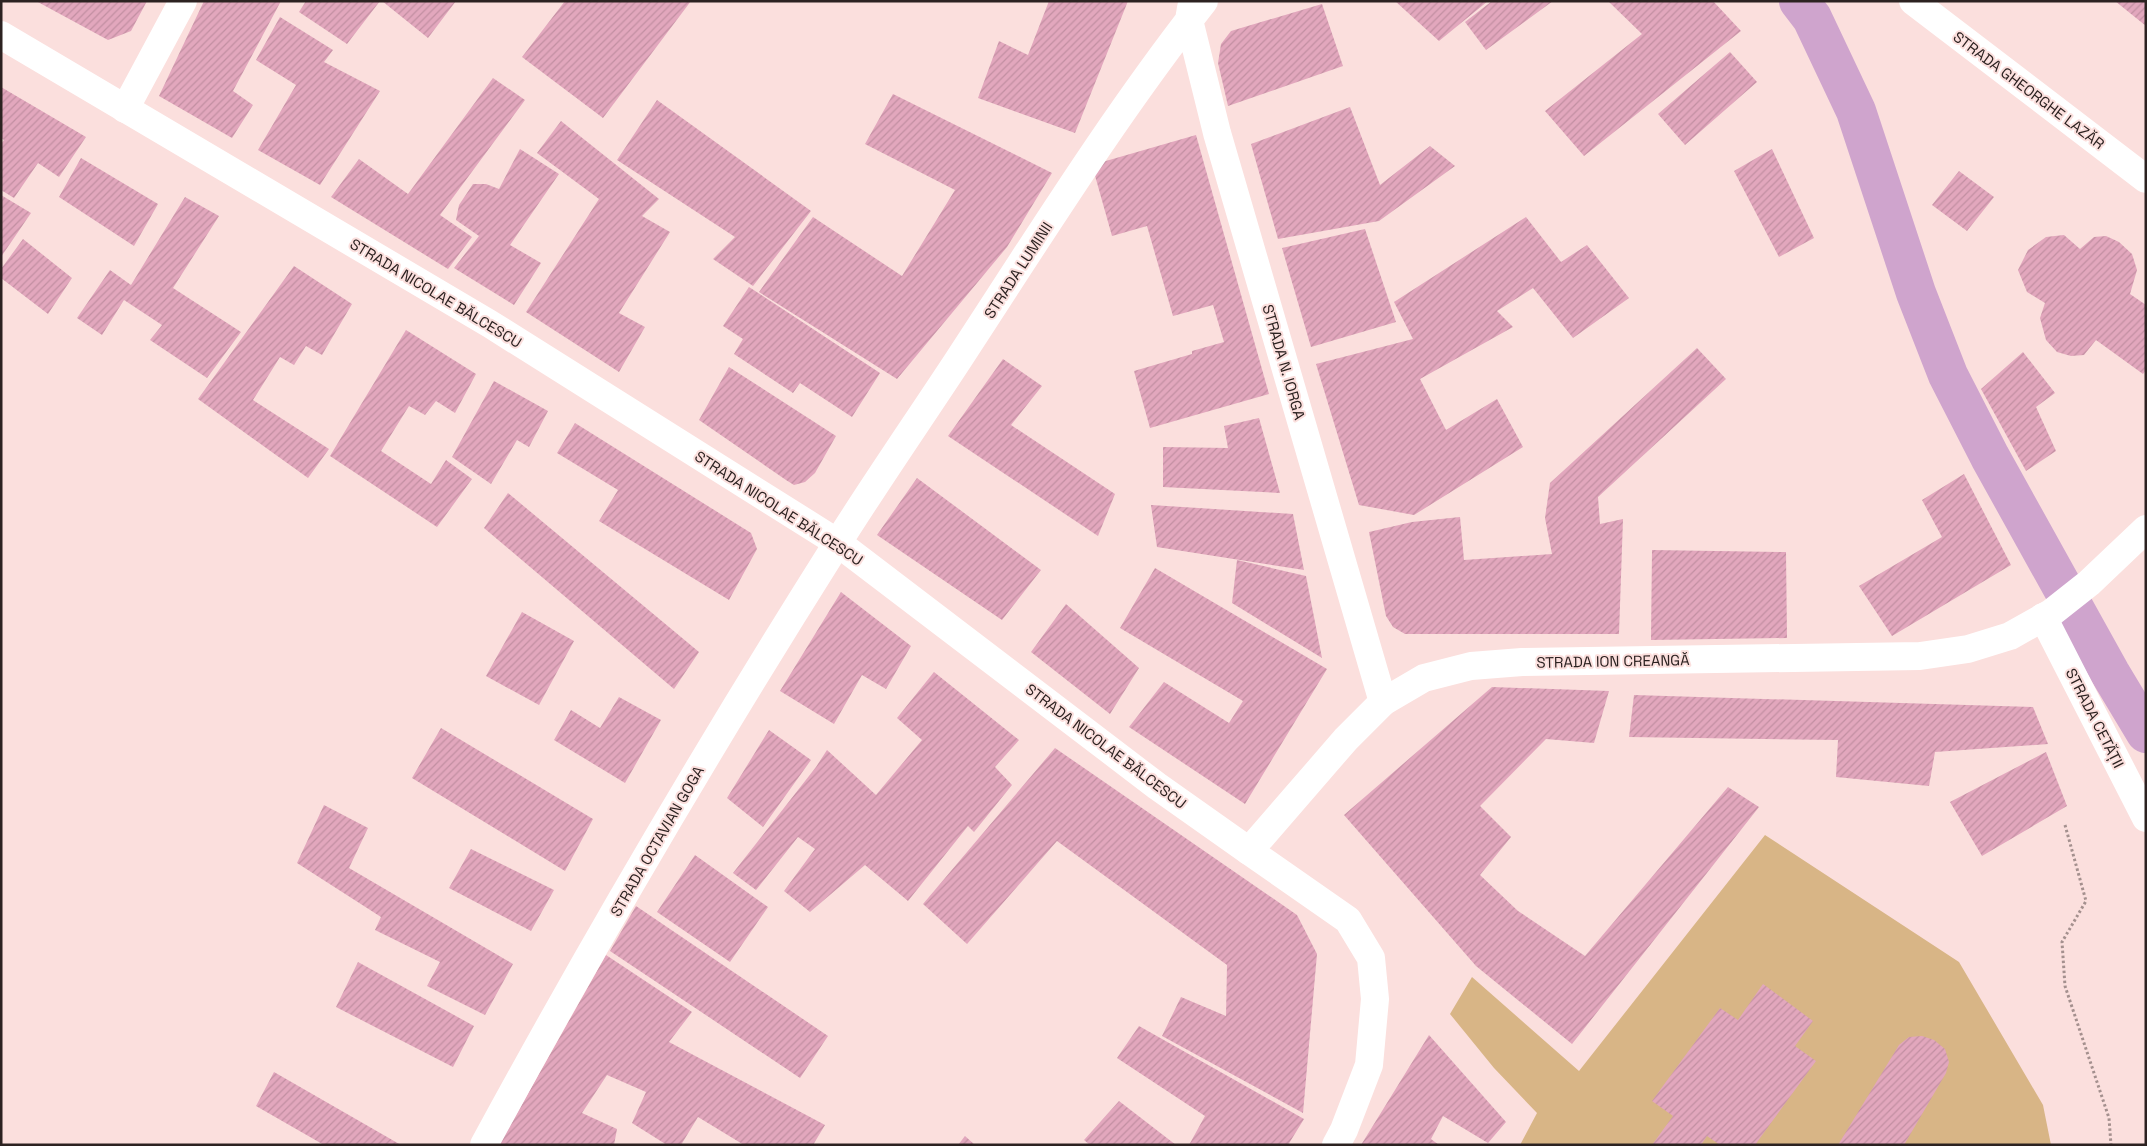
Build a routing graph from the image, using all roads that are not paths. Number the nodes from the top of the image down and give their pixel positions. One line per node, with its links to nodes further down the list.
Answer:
1 (183, 1): 5 (street)
2 (1913, 1): 6 (street, STRADA GHEORGHE LAZĂR)
3 (1195, 8): 8 (street, STRADA LUMINII); 10 (street, STRADA N. IORGA)
4 (1, 35): 5 (street, STRADA NICOLAE BĂLCESCU)
5 (125, 109): 8 (street, STRADA NICOLAE BĂLCESCU)
6 (2146, 179)
7 (2146, 529): 9 (street)
8 (838, 543): 12 (street, STRADA NICOLAE BĂLCESCU); 13 (street, STRADA OCTAVIAN GOGA)
9 (2047, 615): 10 (street, STRADA ION CREANGĂ); 11 (street, STRADA CETĂȚII)
10 (1382, 702): 12 (street, STRADA ION CREANGĂ)
11 (2146, 818)
12 (1249, 850): 14 (street, STRADA NICOLAE BĂLCESCU)
13 (484, 1145)
14 (1336, 1145)

